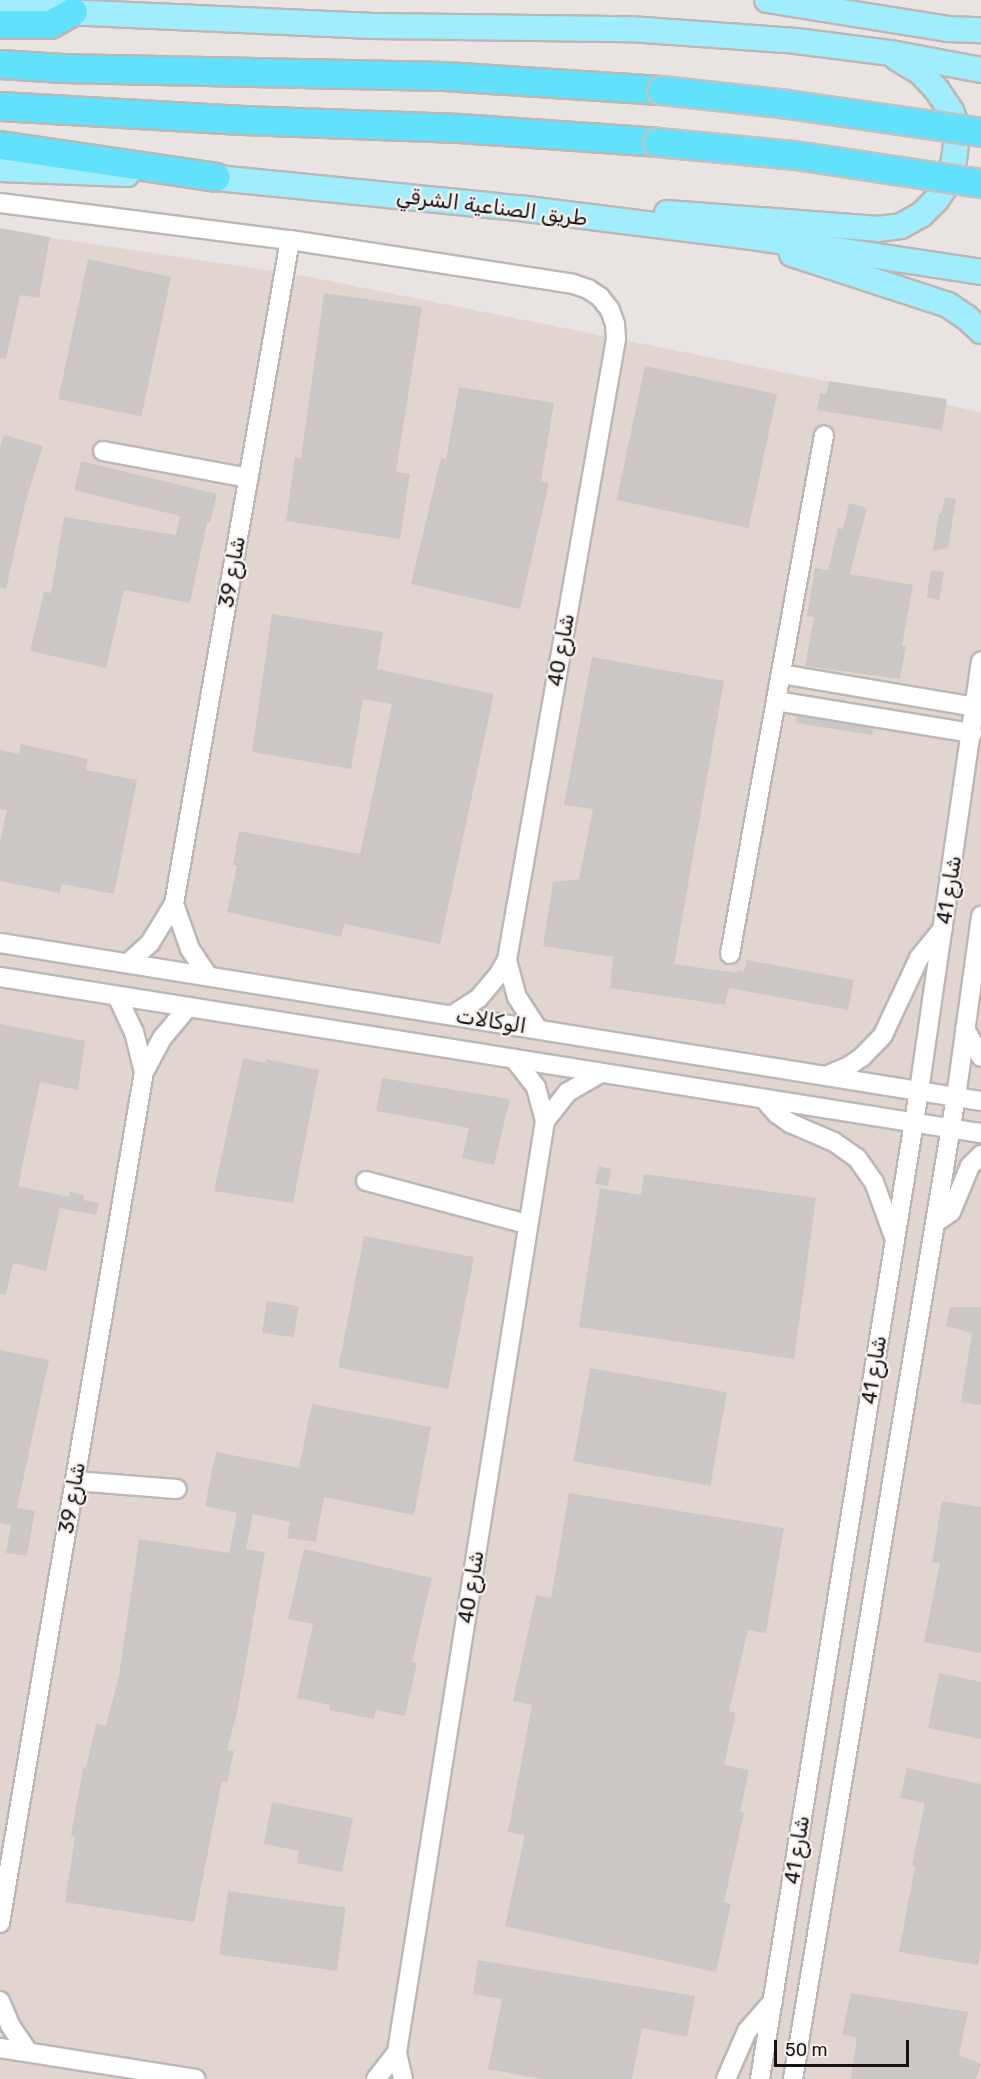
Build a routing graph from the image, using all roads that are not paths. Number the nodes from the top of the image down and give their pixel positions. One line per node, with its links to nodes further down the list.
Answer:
1 (767, 0): 5 (main road)
2 (0, 9): 3 (main road)
3 (73, 11): 4 (highway); 6 (main road)
4 (0, 24)
5 (981, 30)
6 (891, 53): 8 (main road); 16 (main road)
7 (0, 64): 10 (highway, bridge)
8 (981, 69)
9 (0, 106): 14 (highway, bridge)
10 (981, 132)
11 (0, 145): 13 (highway)
12 (0, 169): 13 (main road, طريق الصناعية الشرقي)
13 (216, 177): 16 (main road, طريق الصناعية الشرقي)
14 (981, 183)
15 (0, 203): 18 (street)
16 (526, 209): 17 (main road, طريق الصناعية الشرقي)
17 (744, 236): 19 (main road, طريق الصناعية الشرقي); 20 (main road)
18 (290, 240): 23 (street, شارع 39); 36 (street, شارع 40)
19 (981, 272)
20 (981, 331)
21 (824, 435): 25 (street)
22 (103, 452): 23 (street)
23 (249, 477): 31 (street, شارع 39)
24 (981, 661): 28 (street, شارع 41)
25 (781, 674): 26 (street); 27 (street)
26 (826, 682): 28 (street); 29 (street)
27 (776, 701): 29 (street); 35 (street)
28 (976, 707): 30 (street, شارع 41)
29 (821, 708): 30 (street)
30 (972, 733): 33 (street, شارع 41)
31 (174, 904): 37 (street, شارع 39); 38 (street, شارع 39)
32 (981, 916): 44 (street, شارع 41)
33 (943, 928): 49 (street); 50 (street, شارع 41)
34 (0, 943): 37 (street, الوكالات)
35 (730, 954)
36 (507, 960): 42 (street, شارع 40); 43 (street, شارع 40)
37 (128, 963): 38 (street, الوكالات)
38 (208, 976): 42 (street, الوكالات)
39 (0, 977): 40 (street, الوكالات)
40 (117, 996): 41 (street, الوكالات); 47 (street, شارع 39)
41 (188, 1007): 46 (street, الوكالات); 47 (street, شارع 39)
42 (453, 1015): 43 (street, الوكالات)
43 (538, 1029): 49 (street, الوكالات)
44 (966, 1029): 45 (street); 51 (street, شارع 41)
45 (981, 1057)
46 (514, 1059): 48 (street, الوكالات); 54 (street, شارع 40)
47 (144, 1072): 63 (street, شارع 39)
48 (601, 1073): 52 (street, الوكالات); 54 (street, شارع 40)
49 (824, 1076): 50 (street, الوكالات)
50 (919, 1091): 51 (street, الوكالات); 55 (street, شارع 41)
51 (956, 1097): 53 (street, الوكالات); 56 (street, شارع 41)
52 (764, 1099): 55 (street, الوكالات); 62 (street)
53 (981, 1101)
54 (545, 1121): 61 (street, شارع 40)
55 (914, 1122): 56 (street, الوكالات); 62 (street, شارع 41)
56 (951, 1128): 57 (street, الوكالات); 60 (street, شارع 41)
57 (981, 1133)
58 (981, 1155): 60 (street)
59 (366, 1181): 61 (street)
60 (935, 1223): 76 (street, شارع 41)
61 (527, 1224): 70 (street, شارع 40)
62 (895, 1239): 67 (street, شارع 41)
63 (75, 1481): 64 (street); 65 (street, شارع 39)
64 (177, 1490)
65 (0, 1923)
66 (0, 2001): 69 (street)
67 (773, 2001): 74 (street); 75 (street, شارع 41)
68 (0, 2048): 69 (street)
69 (28, 2052): 71 (street)
70 (397, 2052): 72 (street, شارع 40); 73 (street, شارع 40)
71 (196, 2079)
72 (376, 2079)
73 (403, 2079)
74 (726, 2079)
75 (760, 2079)
76 (793, 2079)

